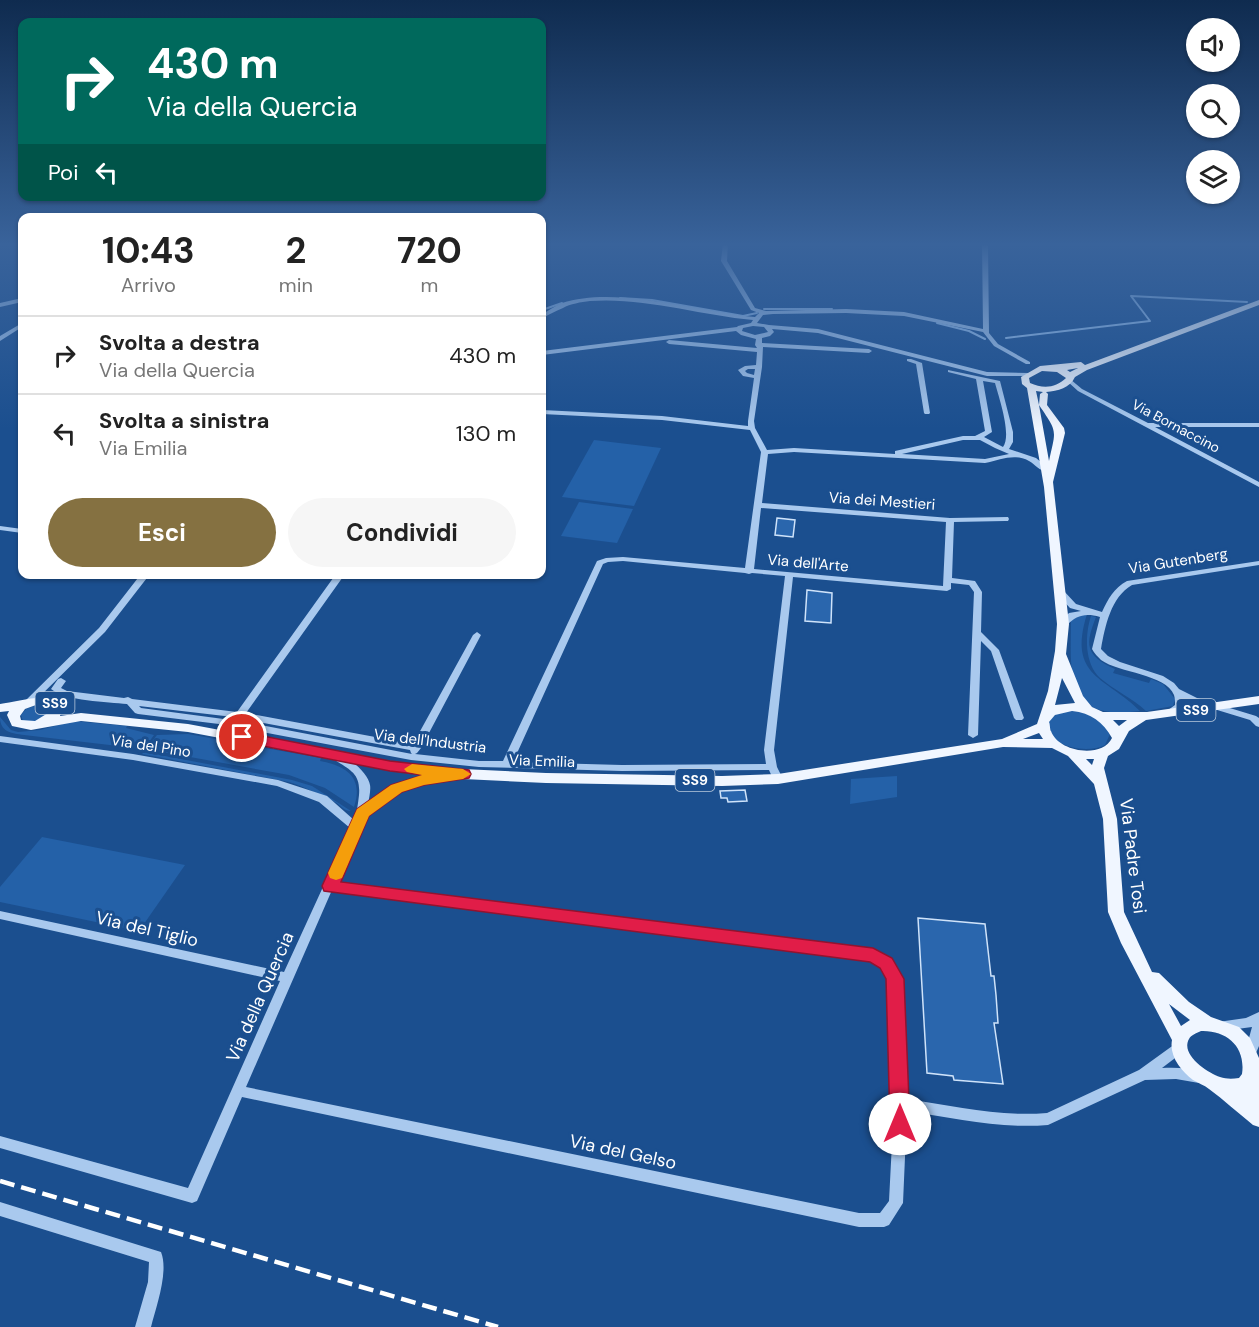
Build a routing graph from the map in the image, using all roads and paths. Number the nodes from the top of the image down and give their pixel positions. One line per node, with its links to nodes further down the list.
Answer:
1 (563, 305): 7 (street)
2 (652, 305): 8 (street)
3 (751, 305): 6 (street)
4 (985, 305): 12 (street)
5 (1254, 305): 13 (main road)
6 (765, 313): 8 (street); 12 (street)
7 (546, 314)
8 (755, 321): 10 (street); 11 (street)
9 (18, 328): 14 (street)
10 (770, 330): 15 (street); 24 (street)
11 (740, 331): 15 (street); 17 (street)
12 (985, 331): 19 (street)
13 (1164, 338): 21 (main road); 25 (main road)
14 (0, 339)
15 (757, 342): 16 (street); 18 (street); 20 (street)
16 (606, 351)
17 (546, 353)
18 (919, 363): 23 (street); 32 (street)
19 (1028, 363): 21 (street); 24 (street)
20 (759, 368): 22 (street); 22 (street)
21 (1049, 369): 24 (main road); 25 (main road)
22 (757, 377): 35 (street)
23 (979, 378): 29 (street); 30 (street)
24 (1030, 379): 27 (main road); 37 (main road)
25 (1070, 379): 26 (main road); 28 (street, Via Bornaccino)
26 (1061, 386): 27 (main road); 28 (street, Via Bornaccino)
27 (1050, 390): 45 (main road)
28 (1080, 390): 33 (street, Via Bornaccino)
29 (986, 408): 30 (street); 36 (street)
30 (1004, 409): 38 (street)
31 (546, 412): 35 (street)
32 (927, 413)
33 (1149, 425): 34 (street); 44 (street, Via Bornaccino)
34 (1259, 425)
35 (752, 428): 39 (street)
36 (976, 438): 38 (street); 41 (street)
37 (1041, 445): 40 (street); 43 (main road)
38 (1000, 449): 40 (street); 42 (street)
39 (765, 452): 41 (street); 46 (street)
40 (1018, 454): 42 (street); 43 (street)
41 (890, 455): 42 (street)
42 (995, 459)
43 (1044, 469): 45 (main road)
44 (1259, 485)
45 (1049, 487): 57 (main road)
46 (757, 505): 48 (street, Via dei Mestieri); 52 (street)
47 (1005, 519): 48 (street, Via dei Mestieri)
48 (950, 520): 56 (street)
49 (0, 528): 50 (street)
50 (18, 530)
51 (1259, 563): 59 (street, Via Gutenberg)
52 (749, 572): 53 (street, Via dell'Arte); 92 (street, Via dell'Arte)
53 (789, 575): 56 (street, Via dell'Arte); 93 (street)
54 (142, 579): 65 (street)
55 (337, 579): 82 (street)
56 (948, 580): 61 (street)
57 (1060, 592): 58 (street); 60 (main road)
58 (1089, 612): 59 (street); 60 (street)
59 (1105, 616): 66 (street, Via Gutenberg)
60 (1063, 624): 63 (main road)
61 (976, 633): 77 (street); 83 (street)
62 (477, 634): 91 (street)
63 (1061, 651): 73 (main road); 79 (main road)
64 (61, 681): 82 (street, Via dell'Industria)
65 (45, 688): 68 (street); 69 (street)
66 (1176, 692): 70 (street, Via Gutenberg); 74 (street)
67 (1259, 700): 70 (main road, Via Emilia / SS9)
68 (25, 705): 69 (main road, Via Emilia / SS9); 71 (main road, Via Emilia / SS9); 78 (main road, SS9)
69 (56, 705): 75 (main road, Via Emilia / SS9); 80 (main road, SS9)
70 (1220, 706): 74 (main road, Via Emilia / SS9); 81 (street, Via Gutenberg)
71 (0, 708)
72 (0, 713): 78 (main road, Via Emilia / SS9)
73 (1095, 713): 76 (main road, Via Emilia / SS9); 79 (main road, Via Emilia / SS9); 84 (main road)
74 (1168, 713): 76 (main road, Via Emilia / SS9)
75 (81, 717): 80 (main road, Via Emilia / SS9); 82 (main road, Via Emilia / SS9)
76 (1142, 717): 84 (main road)
77 (1018, 718)
78 (13, 720): 80 (main road, Via Emilia / SS9)
79 (1044, 721): 86 (main road, Via Emilia / SS9); 88 (main road, Via Emilia / SS9)
80 (43, 723)
81 (1259, 723)
82 (232, 724): 87 (main road, Via Emilia / SS9); 87 (street, Via dell'Industria)
83 (973, 735)
84 (1118, 737): 90 (main road)
85 (0, 738): 98 (street, Via del Pino)
86 (1003, 743): 88 (main road, Via Emilia / SS9); 93 (main road, Via Emilia / SS9)
87 (336, 744): 91 (main road, Via Emilia / SS9); 91 (street, Via dell'Industria); 97 (street, Via della Quercia)
88 (1055, 744): 89 (main road, Via Emilia / SS9)
89 (1073, 753): 90 (main road, Via Emilia / SS9); 96 (main road, Via Padre Tosi)
90 (1102, 754): 96 (main road, Via Padre Tosi)
91 (411, 758): 92 (street, Via dell'Industria); 94 (main road, Via Emilia / SS9)
92 (506, 765): 95 (street, Via dell'Industria)
93 (775, 773): 95 (main road, Via Emilia / SS9)
94 (463, 774): 95 (main road, Via Emilia / SS9); 97 (street)
95 (622, 774)
96 (1100, 782): 101 (main road, Via Padre Tosi)
97 (362, 813): 98 (street, Via della Quercia)
98 (356, 828): 99 (street, Via della Quercia)
99 (330, 886): 102 (street, Via della Quercia); 112 (street)
100 (0, 915): 102 (street, Via del Tiglio)
101 (1142, 966): 104 (main road, Via Padre Tosi); 106 (main road, Via Padre Tosi)
102 (286, 978): 111 (street, Via della Quercia)
103 (1259, 1017): 104 (street)
104 (1215, 1025): 106 (main road); 107 (main road, Via Padre Tosi)
105 (1259, 1025): 107 (street)
106 (1179, 1043): 108 (street); 109 (main road, Via Padre Tosi)
107 (1252, 1049): 110 (main road)
108 (1144, 1074): 109 (street); 112 (street)
109 (1208, 1081): 110 (main road); 114 (main road, Via Padre Tosi)
110 (1251, 1081): 113 (main road)
111 (239, 1090): 112 (street, Via del Gelso); 115 (street, Via della Quercia)
112 (901, 1104)
113 (1259, 1112)
114 (1259, 1119)
115 (0, 1142)
116 (0, 1209): 117 (street)
117 (143, 1327)

